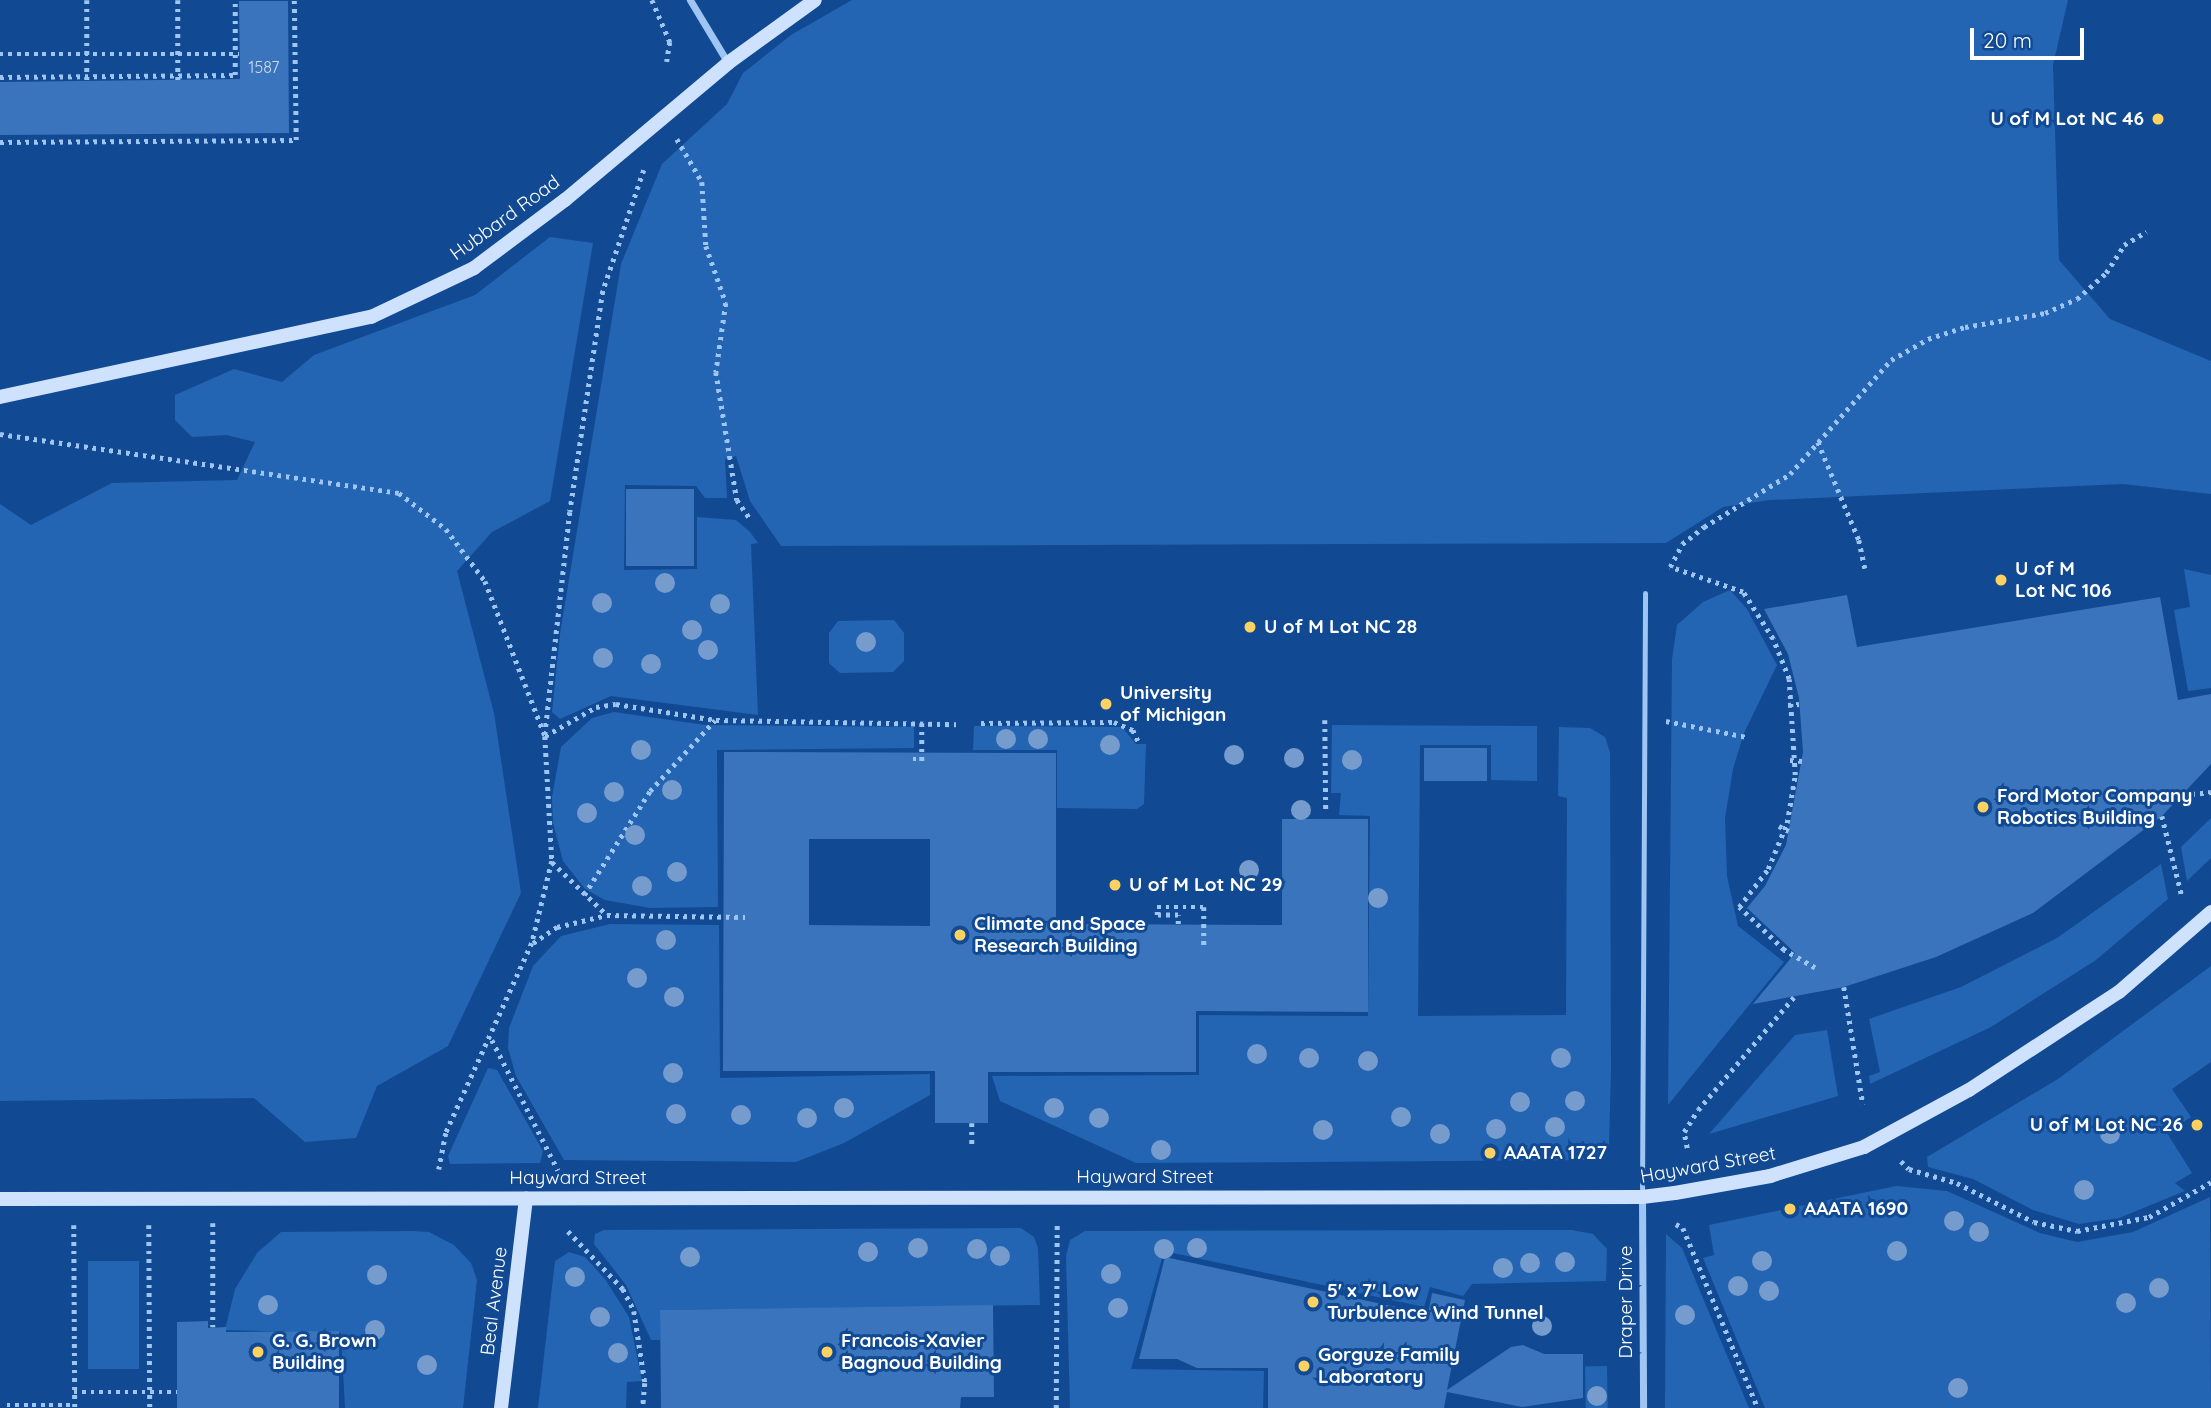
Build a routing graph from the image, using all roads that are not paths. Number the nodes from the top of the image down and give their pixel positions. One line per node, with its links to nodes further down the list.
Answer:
1 (690, 0): 3 (street)
2 (815, 0): 3 (street, Hubbard Road)
3 (728, 63): 4 (street, Hubbard Road)
4 (0, 397)
5 (1645, 593): 7 (lane)
6 (2211, 912): 7 (street, Hayward Street)
7 (1642, 1197): 8 (street, Hayward Street); 11 (street, Draper Drive)
8 (526, 1198): 9 (street, Hayward Street); 10 (street, Beal Avenue)
9 (0, 1199)
10 (501, 1408)
11 (1643, 1408)

